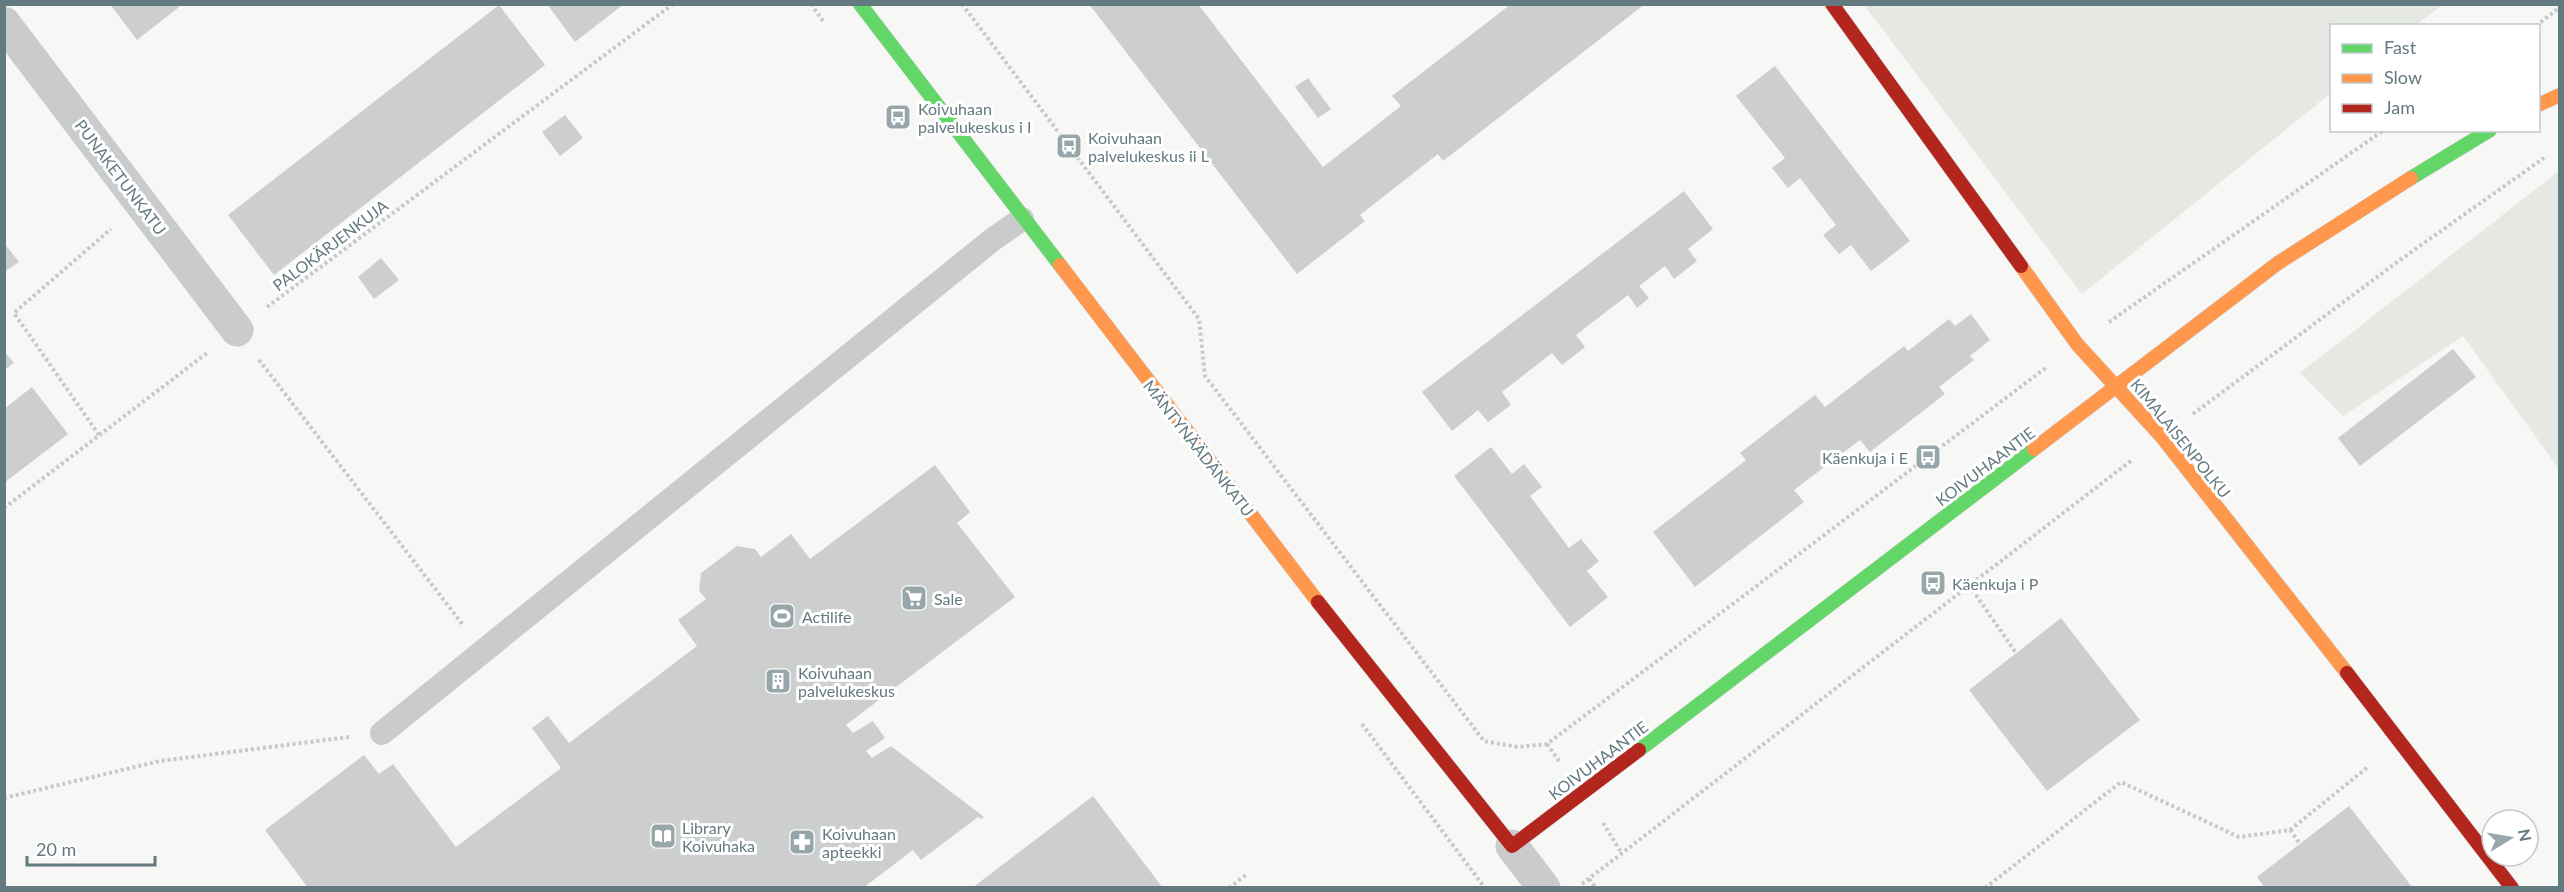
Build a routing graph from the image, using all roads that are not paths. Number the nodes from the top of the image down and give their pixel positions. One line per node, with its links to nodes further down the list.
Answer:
1 (860, 4): 7 (street, MÄNTYNÄÄDÄNKATU)
2 (1832, 4): 9 (street, KIMALAISENPOLKU)
3 (4, 23): 8 (street, PUNAKETUNKATU)
4 (2559, 95): 5 (street)
5 (2540, 104)
6 (2487, 132): 9 (street, KOIVUHAANTIE)
7 (1022, 219): 10 (lane); 11 (street, MÄNTYNÄÄDÄNKATU)
8 (237, 330)
9 (2117, 386): 11 (street, KOIVUHAANTIE); 13 (street, KIMALAISENPOLKU)
10 (382, 733)
11 (1512, 846): 12 (street, MÄNTYNÄÄDÄNKATU)
12 (1544, 888)
13 (2512, 888)

